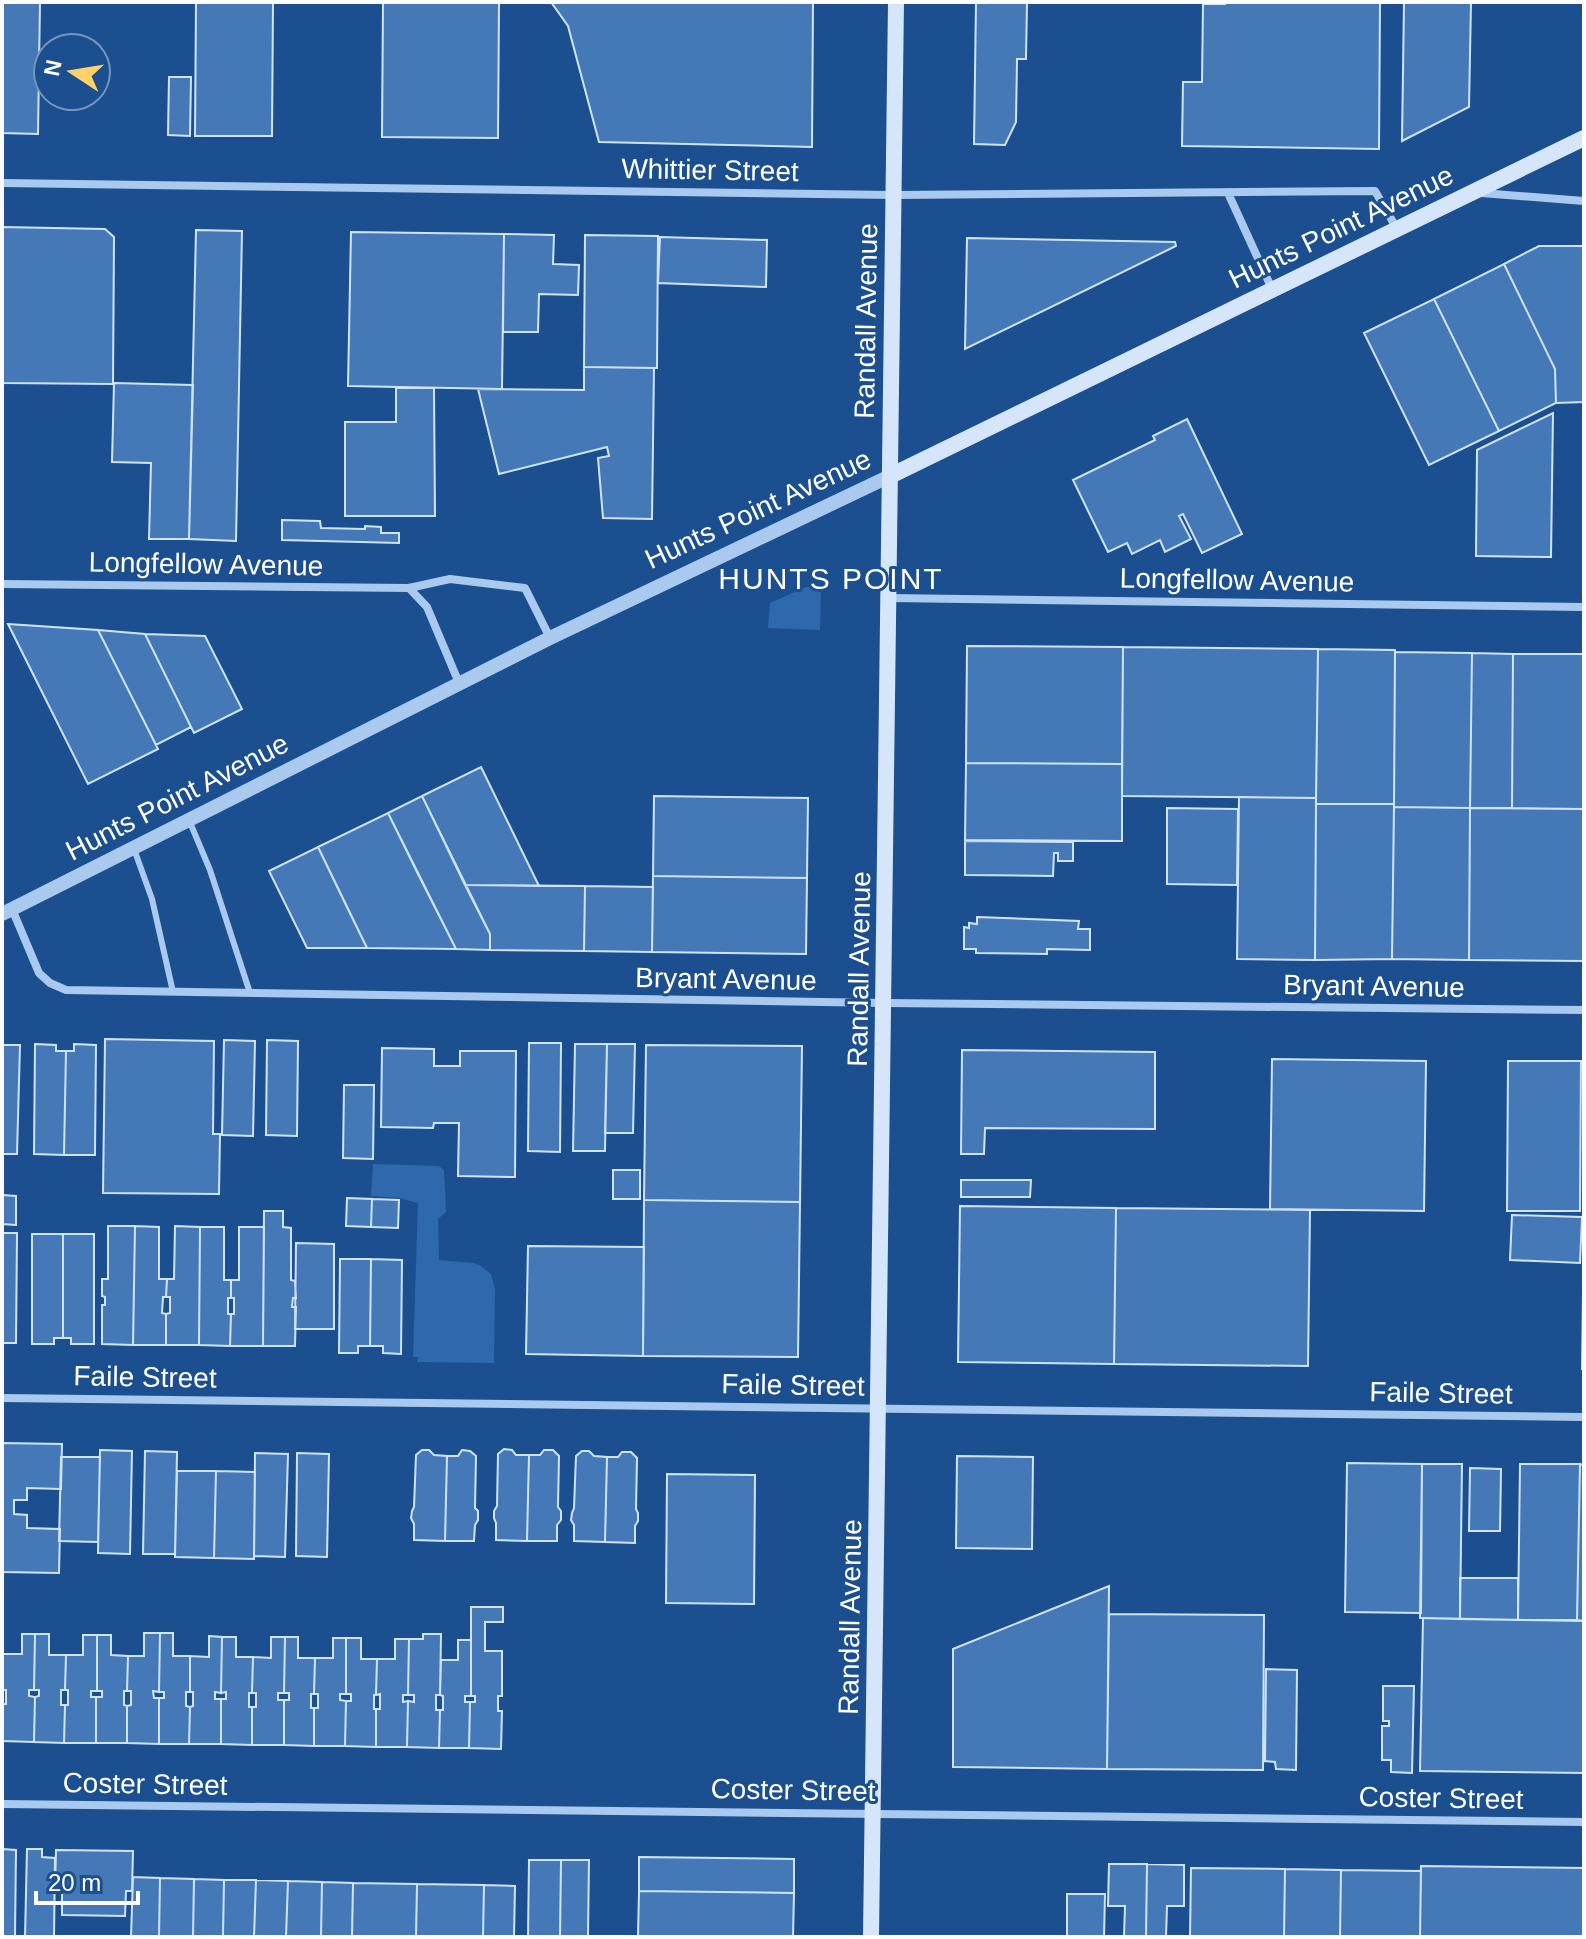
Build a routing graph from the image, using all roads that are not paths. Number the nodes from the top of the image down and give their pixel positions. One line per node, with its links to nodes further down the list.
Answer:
1 (896, 2): 6 (main road, Randall Avenue)
2 (1584, 138): 4 (main road, Hunts Point Avenue)
3 (2, 183): 6 (street, Whittier Street)
4 (1472, 192): 7 (street); 8 (main road, Hunts Point Avenue)
5 (1228, 193): 6 (street, Whittier Street); 8 (street, Whittier Street); 9 (street)
6 (893, 195): 10 (main road, Randall Avenue)
7 (1584, 201)
8 (1397, 229): 9 (main road, Hunts Point Avenue)
9 (1272, 289): 10 (main road, Hunts Point Avenue)
10 (890, 476): 13 (main road, Randall Avenue); 15 (street, Hunts Point Avenue)
11 (2, 584): 12 (street, Longfellow Avenue)
12 (409, 588): 15 (street, Longfellow Avenue); 16 (street)
13 (889, 598): 14 (street, Longfellow Avenue); 22 (main road, Randall Avenue)
14 (1584, 607)
15 (550, 638): 16 (street, Hunts Point Avenue)
16 (459, 683): 17 (street, Hunts Point Avenue)
17 (189, 820): 18 (street, Hunts Point Avenue); 21 (lane)
18 (133, 848): 19 (street, Hunts Point Avenue); 20 (lane)
19 (7, 912): 20 (street, Bryant Avenue)
20 (173, 992): 21 (street, Bryant Avenue)
21 (250, 993): 22 (street, Bryant Avenue)
22 (884, 1003): 23 (street, Bryant Avenue); 25 (main road, Randall Avenue)
23 (1584, 1010)
24 (2, 1398): 25 (street, Faile Street)
25 (878, 1408): 26 (street, Faile Street); 28 (main road, Randall Avenue)
26 (1584, 1417)
27 (2, 1804): 28 (street, Coster Street)
28 (873, 1813): 29 (street, Coster Street); 30 (main road, Randall Avenue)
29 (1584, 1822)
30 (871, 1937)

